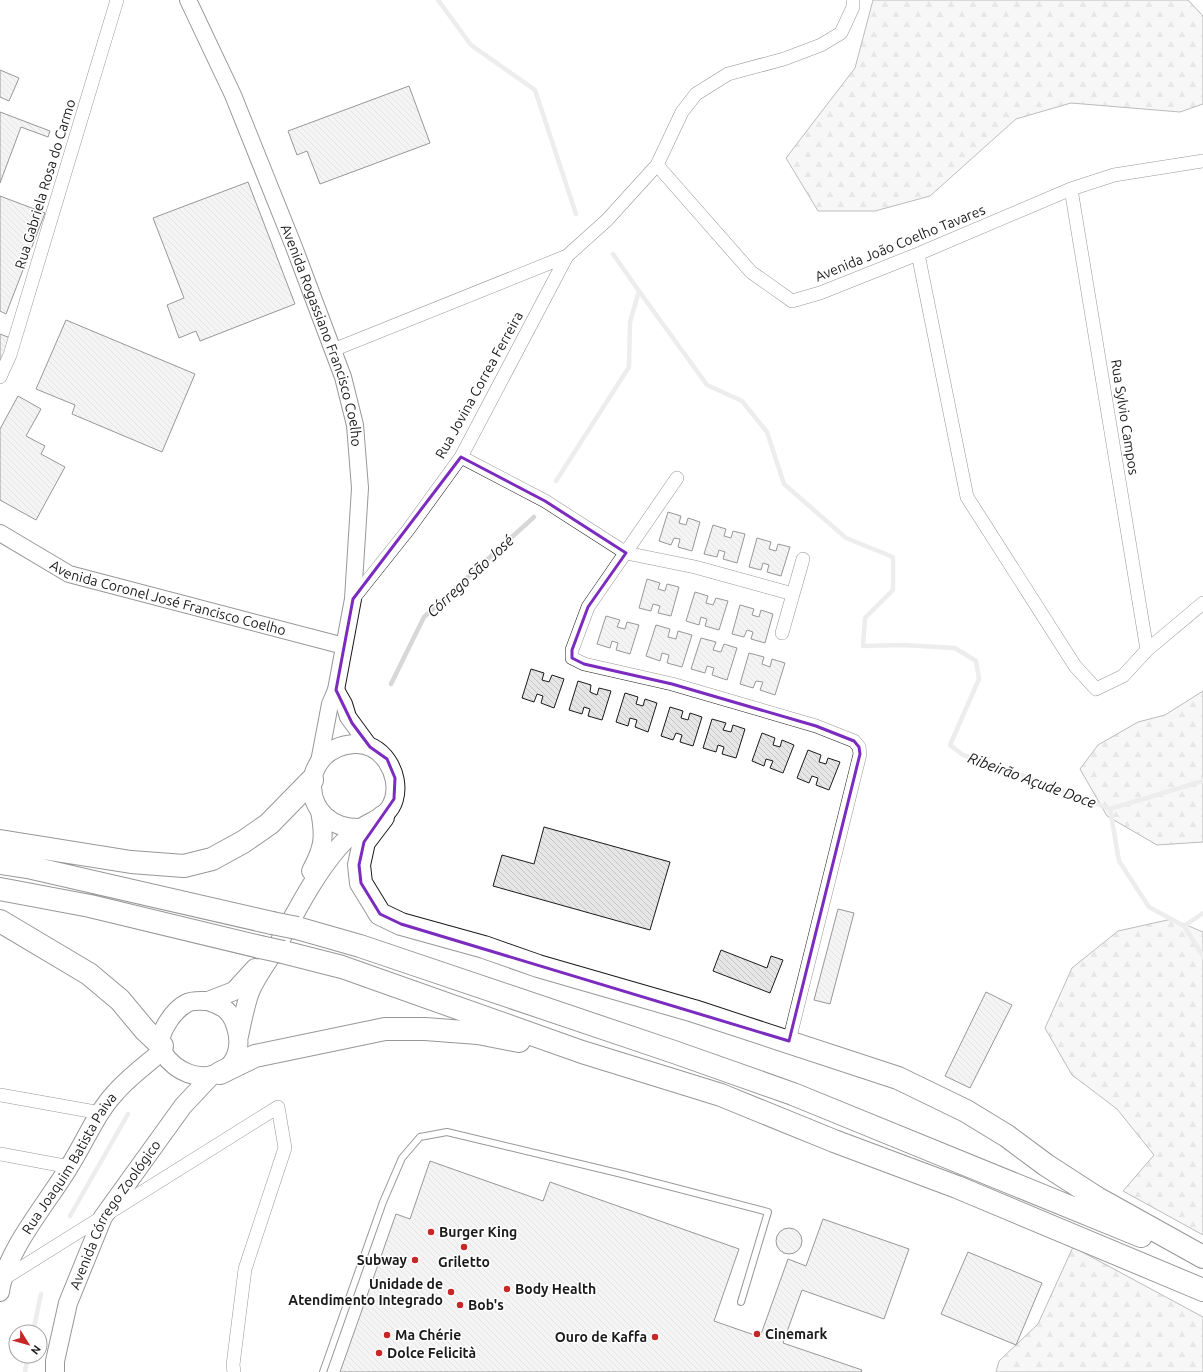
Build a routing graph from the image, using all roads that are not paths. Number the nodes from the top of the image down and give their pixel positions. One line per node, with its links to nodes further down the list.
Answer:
1 (117, 0): 10 (street, Rua Gabriela Rosa do Carmo)
2 (188, 0): 9 (street, Avenida Rogassiano Francisco Coelho)
3 (853, 0): 5 (street, Rua Jovina Correa Ferreira)
4 (1203, 160): 6 (street, Avenida João Coelho Tavares)
5 (658, 165): 7 (street, Avenida João Coelho Tavares); 8 (street, Rua Jovina Correa Ferreira)
6 (1072, 189): 7 (street, Avenida João Coelho Tavares); 21 (street, Rua Sylvio Campos)
7 (918, 254): 21 (street)
8 (566, 256): 9 (street, Rua Jovina Correa Ferreira); 11 (street, Rua Jovina Correa Ferreira)
9 (333, 350): 17 (street, Avenida Rogassiano Francisco Coelho)
10 (0, 377)
11 (461, 457): 14 (street); 17 (street, Rua Jovina Correa Ferreira)
12 (677, 478): 14 (street)
13 (0, 533): 20 (street, Avenida Coronel José Francisco Coelho)
14 (626, 553): 16 (street); 36 (street)
15 (803, 559): 16 (street)
16 (793, 594): 19 (street)
17 (352, 599): 20 (street, Avenida Rogassiano Francisco Coelho)
18 (1203, 603): 21 (street)
19 (782, 633)
20 (344, 646): 22 (street, Avenida Rogassiano Francisco Coelho)
21 (1147, 650)
22 (336, 690): 23 (street); 24 (street, Avenida Rogassiano Francisco Coelho)
23 (370, 747): 24 (main road); 26 (main road)
24 (316, 771): 25 (main road); 28 (highway)
25 (320, 811): 27 (main road); 34 (main road)
26 (383, 817): 27 (main road); 36 (highway)
27 (361, 828): 35 (main road)
28 (0, 841)
29 (0, 863): 46 (highway, bridge)
30 (0, 889): 38 (highway, bridge)
31 (0, 921): 33 (highway)
32 (0, 929): 33 (street)
33 (26, 936): 37 (highway)
34 (208, 1001): 35 (main road); 37 (main road)
35 (239, 1036): 39 (main road)
36 (789, 1041): 45 (highway)
37 (162, 1049): 39 (main road); 41 (main road, Rua Joaquim Batista Paiva)
38 (582, 1052): 39 (highway); 48 (highway)
39 (216, 1074): 44 (main road, Avenida Córrego Zoológico)
40 (0, 1095): 41 (street)
41 (101, 1113): 43 (main road, Rua Joaquim Batista Paiva)
42 (0, 1154): 43 (street)
43 (70, 1166): 47 (main road, Rua Joaquim Batista Paiva)
44 (103, 1217): 47 (street); 50 (main road, Avenida Córrego Zoológico); 51 (street)
45 (1203, 1257)
46 (1203, 1261)
47 (0, 1284)
48 (1203, 1290)
49 (741, 1302): 52 (lane)
50 (55, 1372)
51 (234, 1372)
52 (323, 1372)

